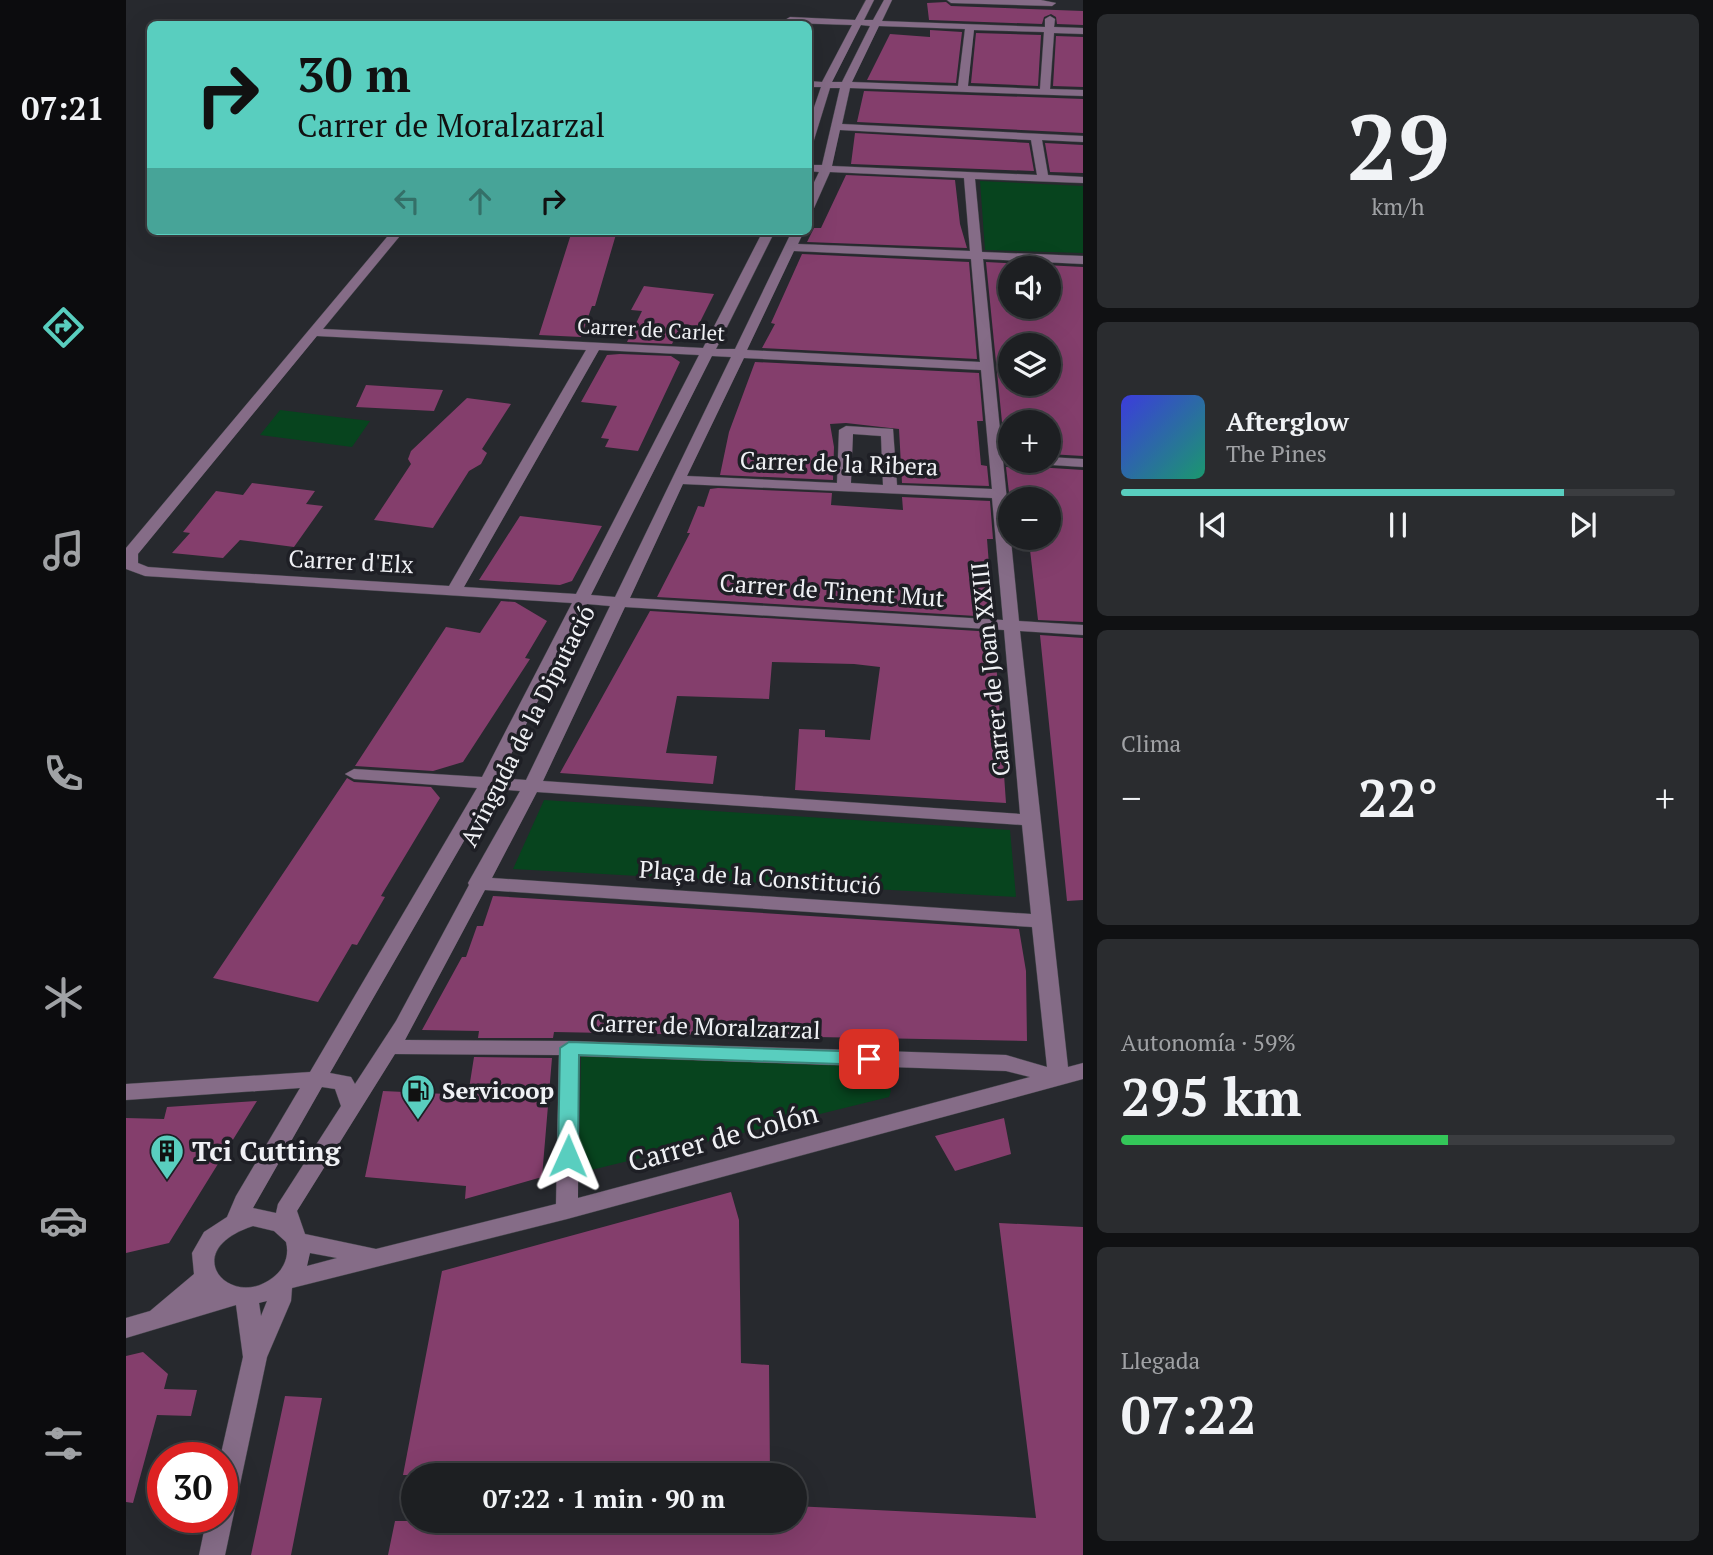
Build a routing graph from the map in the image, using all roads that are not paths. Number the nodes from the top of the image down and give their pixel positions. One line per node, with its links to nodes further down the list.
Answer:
1 (870, 0): 6 (street)
2 (888, 0): 7 (street)
3 (951, 0): 4 (street)
4 (1052, 2): 9 (street)
5 (790, 20): 6 (street)
6 (858, 23): 7 (street); 12 (street)
7 (876, 24): 8 (street); 13 (street)
8 (970, 27): 9 (street); 14 (street)
9 (1049, 30): 10 (street); 15 (street)
10 (1083, 31)
11 (812, 84): 12 (street)
12 (826, 84): 13 (street); 18 (street)
13 (846, 86): 14 (street); 17 (street)
14 (963, 89): 15 (street)
15 (1045, 92): 16 (street)
16 (1083, 93)
17 (834, 127): 19 (street); 22 (street)
18 (812, 130)
19 (1036, 137): 20 (street); 24 (street)
20 (1083, 139)
21 (812, 168): 22 (street)
22 (826, 169): 23 (street); 26 (street)
23 (970, 176): 24 (street); 31 (street, Carrer de Joan XXIII)
24 (1043, 178): 25 (street)
25 (1083, 180)
26 (812, 199)
27 (395, 235): 33 (street)
28 (767, 235): 35 (street, Avinguda de la Diputació)
29 (796, 235): 30 (street, Avinguda de la Diputació)
30 (790, 247): 31 (street); 36 (street, Avinguda de la Diputació)
31 (976, 256): 32 (street); 37 (street, Carrer de Joan XXIII)
32 (1083, 260)
33 (313, 332): 34 (street, Carrer de Carlet); 46 (street, Carrer d'Elx)
34 (594, 347): 35 (street, Carrer de Carlet); 46 (street)
35 (706, 353): 36 (street, Carrer de Carlet); 47 (street, Avinguda de la Diputació)
36 (738, 354): 37 (street, Carrer de Carlet); 41 (street, Avinguda de la Diputació)
37 (986, 366): 38 (street, Carrer de Joan XXIII)
38 (998, 435)
39 (1061, 462): 40 (street)
40 (1083, 463)
41 (678, 480): 42 (street, Carrer de la Ribera); 48 (street, Avinguda de la Diputació)
42 (844, 488): 43 (street, Carrer de la Ribera); 43 (street)
43 (890, 489): 44 (street, Carrer de la Ribera)
44 (998, 494)
45 (1004, 550): 49 (street, Carrer de Joan XXIII)
46 (454, 591): 47 (street, Carrer d'Elx)
47 (583, 598): 48 (street, Carrer de Tinent Mut); 52 (street, Avinguda de la Diputació)
48 (620, 601): 49 (street, Carrer de Tinent Mut); 53 (street, Avinguda de la Diputació)
49 (1011, 625): 50 (street, Carrer de Tinent Mut); 54 (street, Carrer de Joan XXIII)
50 (1083, 630)
51 (354, 774): 52 (street)
52 (488, 783): 53 (street); 61 (street, Avinguda de la Diputació)
53 (532, 785): 54 (street); 55 (street, Avinguda de la Diputació)
54 (1030, 820): 56 (street, Carrer de Joan XXIII)
55 (477, 883): 56 (street, Plaça de la Constitució); 57 (street, Avinguda de la Diputació)
56 (1040, 921): 60 (street, Carrer de Joan XXIII)
57 (390, 1047): 58 (street, Carrer de Moralzarzal); 63 (street, Avinguda de la Diputació)
58 (569, 1048): 60 (street, Carrer de Moralzarzal); 64 (street)
59 (1083, 1071): 60 (street, Carrer de Colón)
60 (1059, 1078): 64 (street, Carrer de Colón)
61 (316, 1079): 62 (street); 63 (street); 65 (street, Avinguda de la Diputació)
62 (126, 1092)
63 (350, 1104): 66 (street, Avinguda de la Diputació)
64 (567, 1210): 67 (street, Carrer de Colón)
65 (237, 1220): 66 (street); 68 (street)
66 (295, 1236): 67 (street, Carrer de Colón); 69 (street)
67 (377, 1255): 69 (street, Carrer de Colón)
68 (205, 1278): 70 (street); 71 (street)
69 (283, 1282): 70 (street); 73 (street)
70 (241, 1296): 71 (street); 73 (street)
71 (153, 1321): 72 (street)
72 (126, 1328)
73 (255, 1357): 74 (street)
74 (236, 1442)
75 (217, 1533): 76 (street)
76 (212, 1555)

